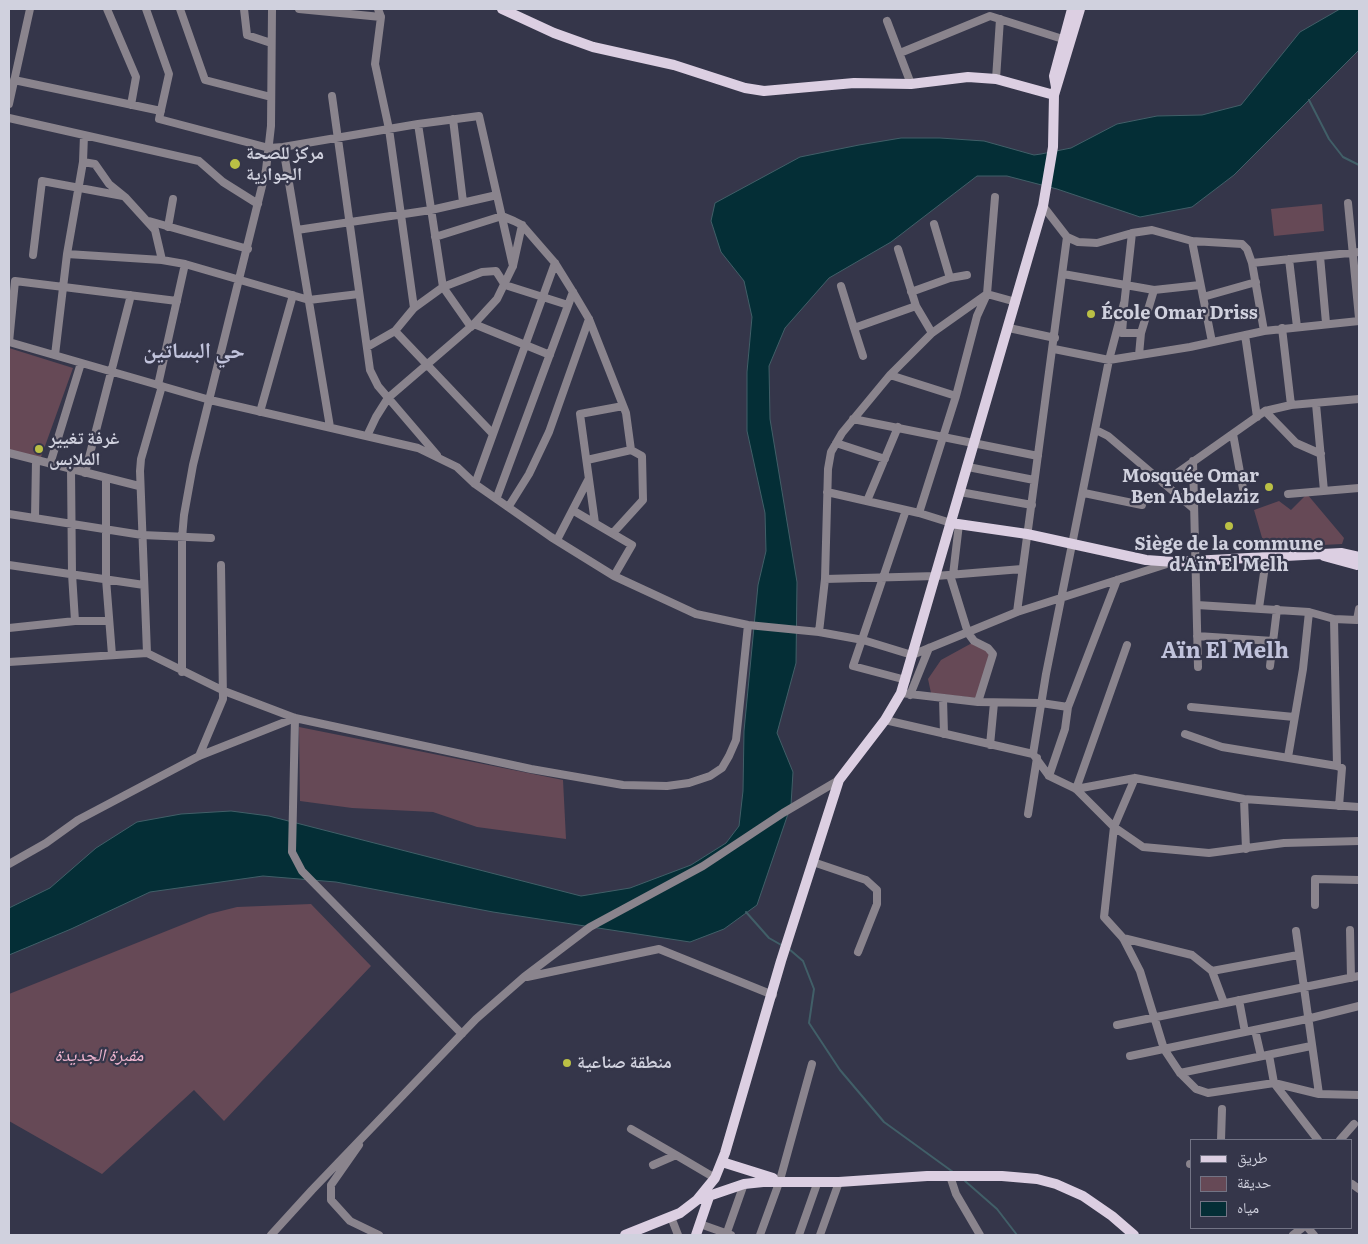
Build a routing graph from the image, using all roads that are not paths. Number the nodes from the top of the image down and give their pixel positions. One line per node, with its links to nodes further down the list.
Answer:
1 (30, 9): 20 (street)
2 (107, 9): 26 (street)
3 (146, 9): 27 (street)
4 (180, 9): 24 (street)
5 (244, 9): 17 (street)
6 (272, 9): 17 (street)
7 (299, 9): 13 (street)
8 (378, 9): 13 (street)
9 (502, 9): 11 (main road)
10 (1075, 10): 16 (main road)
11 (513, 11): 21 (main road)
12 (990, 12): 14 (street); 18 (street)
13 (381, 17): 31 (street)
14 (1000, 19): 16 (street); 19 (street)
15 (886, 22): 18 (street)
16 (1066, 40): 22 (main road)
17 (271, 43): 24 (street)
18 (900, 53): 21 (street)
19 (996, 79): 21 (main road); 22 (main road)
20 (14, 80): 25 (street); 26 (street)
21 (911, 84)
22 (1055, 91): 43 (main road)
23 (332, 96): 33 (street)
24 (271, 97): 35 (street)
25 (9, 104)
26 (131, 105): 27 (street)
27 (161, 111): 35 (street)
28 (9, 118): 32 (street)
29 (453, 119): 30 (street); 38 (street); 42 (street)
30 (418, 124): 31 (street); 46 (street)
31 (388, 129): 33 (street); 47 (street)
32 (84, 135): 36 (street); 45 (street)
33 (337, 138): 34 (street); 50 (street)
34 (283, 147): 35 (street); 54 (street)
35 (269, 148): 45 (street)
36 (83, 162): 37 (street); 39 (street)
37 (79, 189): 39 (street); 62 (street); 63 (street)
38 (497, 195): 42 (street); 48 (street)
39 (125, 197): 49 (street)
40 (995, 197): 88 (street)
41 (173, 199): 53 (street)
42 (463, 202): 46 (street)
43 (1044, 203): 57 (street); 95 (main road)
44 (1348, 203): 61 (street)
45 (258, 204): 59 (street)
46 (431, 210): 47 (street); 56 (street)
47 (400, 215): 50 (street); 99 (street)
48 (502, 216): 52 (street); 56 (street); 70 (street)
49 (147, 220): 53 (street); 66 (street)
50 (349, 223): 54 (street); 87 (street)
51 (934, 224): 73 (street)
52 (522, 225): 67 (street); 70 (street)
53 (168, 227): 59 (street)
54 (297, 230): 93 (street)
55 (1132, 233): 57 (street); 58 (street); 76 (street)
56 (435, 237): 80 (street)
57 (1068, 237): 71 (street)
58 (1192, 241): 68 (street); 78 (street)
59 (248, 249): 74 (street)
60 (898, 249): 86 (street)
61 (1356, 252): 64 (street); 82 (street)
62 (67, 254): 66 (street); 81 (street)
63 (33, 255)
64 (1320, 256): 65 (street); 102 (street)
65 (1289, 259): 68 (street); 104 (street)
66 (162, 260): 69 (street)
67 (555, 263): 85 (street); 91 (street)
68 (1252, 263): 75 (street)
69 (185, 264): 74 (street); 94 (street)
70 (513, 266): 77 (street)
71 (1063, 274): 76 (street); 113 (street)
72 (966, 275): 73 (street)
73 (950, 278): 86 (street)
74 (240, 280): 89 (street); 131 (street)
75 (1256, 282): 92 (street); 109 (street)
76 (1126, 284): 83 (street); 96 (street)
77 (505, 285): 80 (street); 91 (street); 103 (street)
78 (1200, 285): 83 (street); 92 (street)
79 (841, 286): 105 (street)
80 (443, 287): 99 (street); 103 (street)
81 (63, 288): 84 (street); 90 (street); 119 (street)
82 (1358, 288): 101 (street)
83 (1154, 290): 111 (street)
84 (12, 291): 114 (street)
85 (573, 292): 97 (street); 100 (street)
86 (911, 292): 98 (street)
87 (359, 294): 93 (street); 116 (street)
88 (987, 294): 95 (street); 110 (street); 129 (street)
89 (293, 295): 93 (street); 137 (street)
90 (131, 296): 94 (street); 126 (street)
91 (544, 296): 97 (street); 117 (street)
92 (1203, 297): 115 (street)
93 (309, 300): 141 (street)
94 (177, 301): 128 (street)
95 (1016, 302): 106 (main road)
96 (1124, 303): 111 (street); 123 (street)
97 (568, 304): 120 (street)
98 (916, 306): 105 (street); 110 (street)
99 (414, 308): 108 (street)
100 (588, 319): 134 (street); 179 (street)
101 (1359, 320): 102 (street)
102 (1326, 323): 104 (street)
103 (472, 326): 117 (street); 125 (street)
104 (1297, 327): 107 (street)
105 (854, 328): 121 (street)
106 (1009, 328): 113 (street); 147 (main road)
107 (1282, 328): 109 (street); 135 (street)
108 (395, 331): 116 (street); 125 (street)
109 (1264, 331): 112 (street)
110 (932, 333): 127 (street)
111 (1141, 333): 122 (street)
112 (1245, 335): 115 (street); 138 (street)
113 (1056, 338): 118 (street)
114 (9, 342): 119 (street)
115 (1212, 342): 122 (street)
116 (367, 347): 130 (street)
117 (526, 347): 120 (street); 143 (street)
118 (1054, 349): 123 (street); 153 (street)
119 (55, 355): 124 (street)
120 (550, 355): 175 (street)
121 (863, 356)
122 (1139, 356): 123 (street)
123 (1109, 360): 142 (street)
124 (81, 363): 126 (street); 158 (street)
125 (428, 364): 130 (street); 143 (street)
126 (112, 372): 128 (street); 161 (street)
127 (890, 376): 129 (street); 139 (street)
128 (160, 385): 131 (street); 167 (street)
129 (956, 396): 146 (street)
130 (388, 398): 145 (street); 152 (street)
131 (210, 400): 137 (street); 193 (street)
132 (1359, 400): 133 (street)
133 (1316, 404): 135 (street); 151 (street)
134 (624, 406): 149 (street); 156 (street)
135 (1291, 406): 136 (street)
136 (1266, 411): 138 (street); 151 (street)
137 (260, 412): 141 (street)
138 (1257, 417): 144 (street)
139 (854, 419): 140 (street); 148 (street)
140 (898, 427): 146 (street); 154 (street)
141 (330, 428): 145 (street)
142 (1096, 430): 165 (street); 172 (street)
143 (492, 434): 166 (street)
144 (1233, 434): 157 (street); 173 (street)
145 (368, 436): 152 (street)
146 (944, 436): 147 (street); 183 (street)
147 (974, 442): 153 (street); 159 (main road)
148 (836, 443): 154 (street); 170 (street)
149 (631, 450): 156 (street); 190 (street)
150 (9, 454): 155 (street)
151 (1321, 454): 169 (street)
152 (438, 456): 166 (street)
153 (1038, 456): 164 (street)
154 (885, 459): 176 (street)
155 (36, 460): 158 (street); 185 (street)
156 (586, 460): 163 (street)
157 (1194, 461): 165 (street); 180 (street)
158 (50, 464): 160 (street)
159 (968, 467): 164 (street); 171 (main road)
160 (71, 469): 161 (street); 188 (street)
161 (85, 473): 162 (street)
162 (106, 478): 167 (street); 189 (street)
163 (589, 479): 182 (street); 186 (street)
164 (1034, 480): 177 (street)
165 (1163, 483): 180 (street)
166 (475, 484): 175 (street)
167 (139, 486): 191 (street)
168 (1359, 488): 169 (street)
169 (1324, 491): 174 (street)
170 (827, 492): 176 (street); 210 (street)
171 (960, 492): 177 (street); 187 (main road)
172 (1084, 493): 178 (street); 196 (street)
173 (1244, 494)
174 (1288, 494)
175 (497, 497): 179 (street)
176 (867, 501): 181 (street)
177 (1032, 505): 192 (street)
178 (1142, 505)
179 (509, 506): 195 (street)
180 (1194, 509): 198 (street)
181 (906, 510): 183 (street); 208 (street)
182 (574, 511): 186 (street); 195 (street)
183 (919, 513): 187 (street)
184 (9, 514): 185 (street)
185 (36, 518): 188 (street)
186 (595, 523): 190 (street)
187 (955, 523): 192 (main road); 205 (street); 207 (main road)
188 (71, 524): 189 (street); 204 (street)
189 (105, 529): 191 (street); 209 (street)
190 (613, 533): 206 (street)
191 (142, 534): 193 (street); 212 (street)
192 (1027, 534): 196 (main road); 203 (street)
193 (182, 538): 194 (street); 238 (street)
194 (211, 538)
195 (557, 540): 206 (street)
196 (1074, 544): 199 (main road); 213 (street)
197 (1263, 556): 198 (main road); 200 (main road); 215 (street)
198 (1196, 560): 199 (main road); 214 (street)
199 (1174, 562): 211 (street)
200 (1359, 562)
201 (9, 565): 204 (street)
202 (221, 565): 240 (street)
203 (1022, 569): 205 (street); 218 (street)
204 (72, 574): 209 (street); 222 (street)
205 (952, 575): 207 (street); 226 (street)
206 (614, 576): 223 (street)
207 (936, 576): 208 (street); 234 (main road)
208 (883, 577): 210 (street); 228 (street)
209 (106, 579): 212 (street); 221 (street)
210 (825, 579): 225 (street)
211 (1117, 580): 213 (street); 246 (street)
212 (144, 585): 232 (street)
213 (1062, 598): 218 (street); 245 (street)
214 (1197, 604): 215 (street); 227 (street)
215 (1259, 608): 216 (street)
216 (1277, 609): 219 (street); 229 (street)
217 (1359, 609): 220 (street)
218 (1017, 612): 226 (street)
219 (1309, 612): 220 (street); 248 (street)
220 (1334, 618): 257 (street)
221 (109, 620): 222 (street); 233 (street)
222 (76, 621): 224 (street)
223 (750, 625): 225 (street); 249 (street)
224 (9, 628)
225 (819, 632): 228 (street)
226 (968, 633): 231 (street); 243 (street)
227 (1197, 636): 229 (street); 237 (street)
228 (863, 640): 234 (street); 239 (street)
229 (1273, 641): 236 (street)
230 (1127, 645): 261 (street)
231 (929, 648): 234 (street); 241 (street)
232 (147, 653): 233 (street); 238 (street)
233 (112, 655): 235 (street)
234 (912, 655): 239 (main road)
235 (9, 662)
236 (1270, 666)
237 (1198, 667)
238 (182, 672): 240 (street)
239 (906, 680): 241 (main road)
240 (224, 691): 249 (street); 254 (street)
241 (906, 694): 242 (street); 250 (main road)
242 (943, 698): 243 (street); 251 (street)
243 (978, 702): 244 (street)
244 (994, 703): 245 (street); 253 (street)
245 (1041, 703): 246 (street); 255 (street)
246 (1068, 707): 258 (street)
247 (1191, 707): 248 (street)
248 (1294, 717): 256 (street)
249 (295, 718): 254 (street); 291 (street)
250 (885, 720): 251 (street); 260 (main road)
251 (944, 734): 253 (street)
252 (1185, 734): 256 (street)
253 (990, 744): 255 (street)
254 (199, 756): 270 (street)
255 (1035, 756): 258 (street); 265 (street)
256 (1288, 757): 257 (street)
257 (1337, 766): 263 (street)
258 (1049, 776): 261 (street)
259 (1135, 778): 261 (street); 262 (street); 266 (street)
260 (839, 780): 269 (main road); 279 (street)
261 (1076, 789): 266 (street)
262 (1244, 800): 263 (street); 268 (street)
263 (1339, 806): 264 (street)
264 (1359, 807)
265 (1028, 814)
266 (1114, 827): 268 (street); 275 (street)
267 (1359, 841): 268 (street)
268 (1246, 849)
269 (813, 862): 276 (street); 282 (main road)
270 (9, 864)
271 (1359, 880): 272 (street)
272 (1315, 905)
273 (1350, 930): 280 (street)
274 (1296, 932): 277 (street)
275 (1124, 938): 278 (street); 286 (street)
276 (858, 952)
277 (1298, 955): 278 (street); 281 (street)
278 (1212, 970): 284 (street)
279 (524, 977): 282 (street); 291 (street)
280 (1355, 977): 281 (street)
281 (1303, 987): 283 (street); 287 (street)
282 (773, 995): 309 (main road)
283 (1239, 1000): 284 (street); 290 (street)
284 (1224, 1003): 286 (street)
285 (1359, 1006): 287 (street)
286 (1156, 1018): 288 (street); 293 (street)
287 (1307, 1020): 289 (street); 292 (street)
288 (1116, 1025)
289 (1255, 1030): 290 (street); 294 (street)
290 (1245, 1032): 293 (street)
291 (462, 1034): 304 (street)
292 (1311, 1046): 294 (street); 299 (street)
293 (1164, 1049): 295 (street); 297 (street)
294 (1265, 1055): 297 (street); 298 (street)
295 (1130, 1056)
296 (812, 1064): 313 (street)
297 (1180, 1073): 298 (street)
298 (1274, 1084): 299 (street); 306 (street)
299 (1319, 1094): 300 (street)
300 (1359, 1095)
301 (1222, 1109): 305 (street)
302 (1354, 1124): 307 (street)
303 (631, 1129): 308 (street)
304 (365, 1134): 321 (street); 322 (street)
305 (1221, 1139)
306 (1317, 1139)
307 (1341, 1139)
308 (676, 1154): 310 (street); 312 (street)
309 (722, 1162): 312 (main road); 313 (main road)
310 (654, 1165)
311 (950, 1176): 315 (main road); 330 (street); 331 (main road)
312 (715, 1178): 318 (main road)
313 (780, 1180): 314 (main road); 316 (main road); 327 (street)
314 (818, 1181): 315 (main road); 328 (street)
315 (839, 1182): 329 (street)
316 (744, 1184): 317 (main road); 326 (street)
317 (710, 1194): 318 (main road); 320 (main road)
318 (698, 1200): 319 (main road)
319 (671, 1217): 323 (main road); 324 (street)
320 (700, 1224): 325 (main road); 326 (street)
321 (272, 1235)
322 (379, 1235)
323 (625, 1235)
324 (678, 1235)
325 (696, 1235)
326 (728, 1235)
327 (760, 1235)
328 (799, 1235)
329 (820, 1235)
330 (980, 1235)
331 (1134, 1235)

